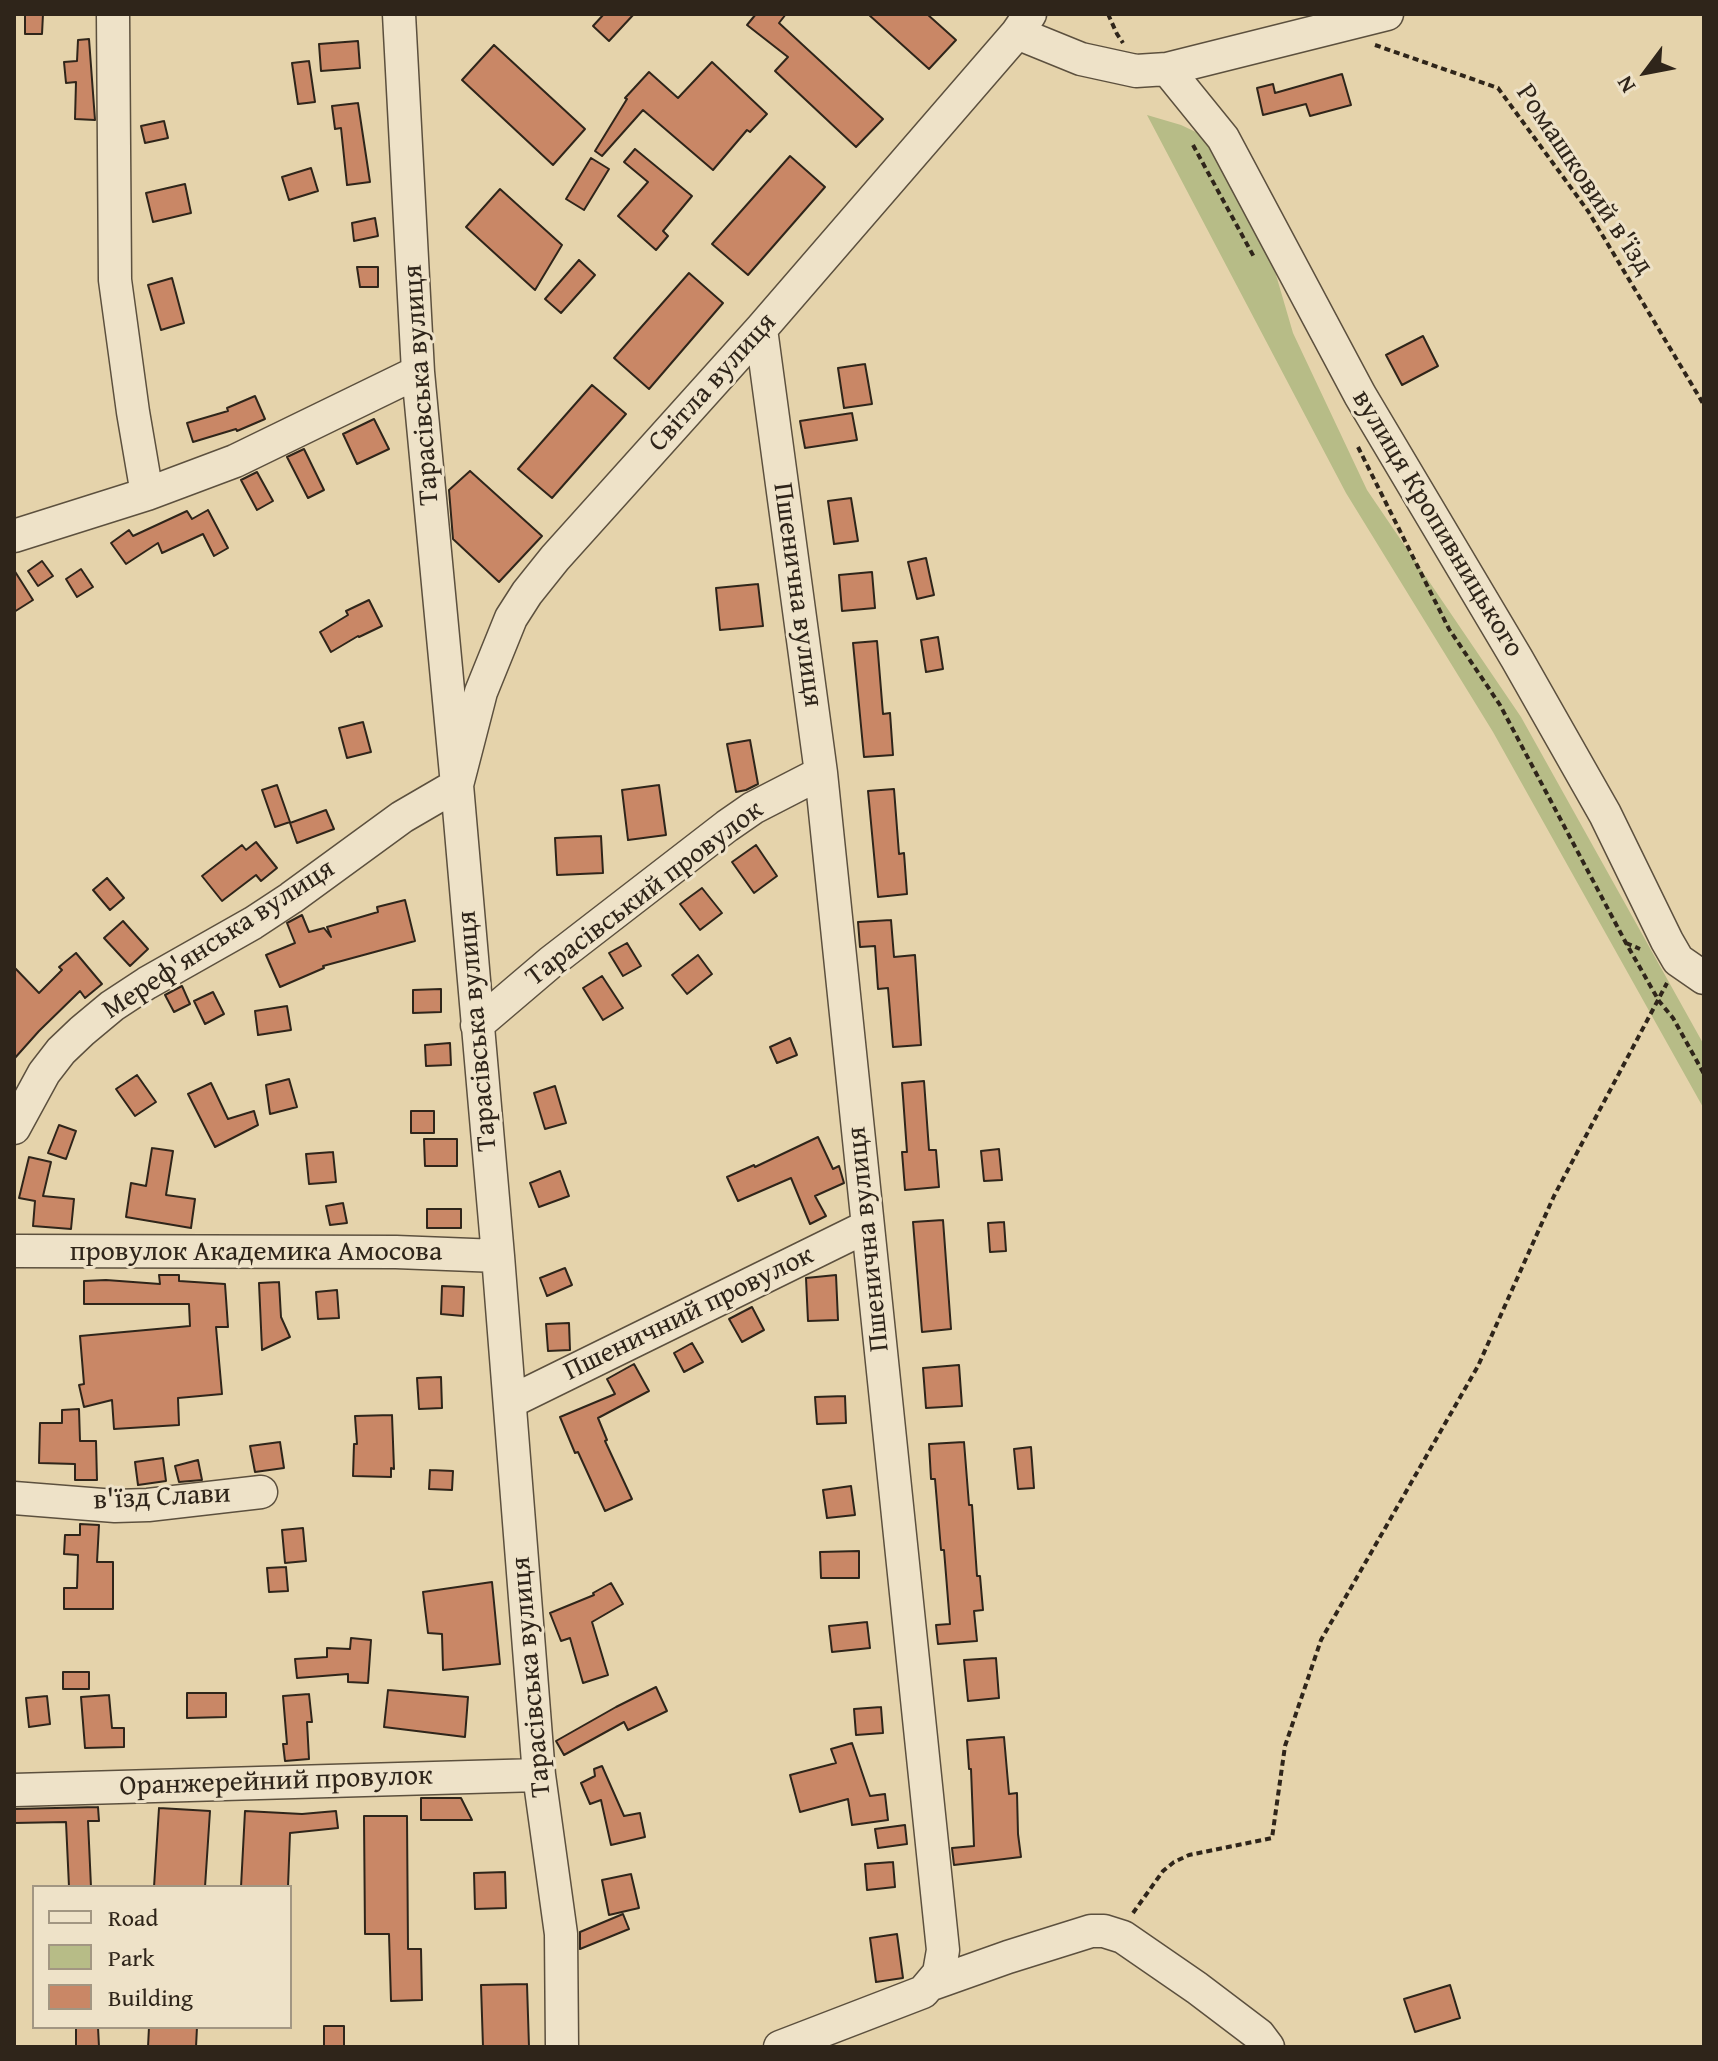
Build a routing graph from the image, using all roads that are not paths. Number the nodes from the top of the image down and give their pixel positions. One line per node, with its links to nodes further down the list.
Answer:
1 (113, 14): 8 (street)
2 (399, 14): 7 (street, Тарасівська вулиця)
3 (1387, 14): 5 (street)
4 (1023, 24): 5 (street); 6 (street, Світла вулиця)
5 (1167, 69): 12 (street, вулиця Кропивницького)
6 (761, 329): 10 (street, Пшенична вулиця); 11 (street, Світла вулиця)
7 (418, 372): 8 (street); 11 (street, Тарасівська вулиця)
8 (147, 494): 9 (street)
9 (14, 536)
10 (821, 773): 14 (street, Тарасівський провулок); 16 (street, Пшенична вулиця)
11 (457, 785): 14 (street, Тарасівська вулиця); 15 (street, Мереф'янська вулиця)
12 (1691, 963): 13 (street, вулиця Кропивницького)
13 (1704, 978)
14 (477, 1025): 18 (street, Тарасівська вулиця)
15 (14, 1128)
16 (868, 1226): 19 (street, Пшеничний провулок); 24 (street, Пшенична вулиця)
17 (14, 1251): 18 (street, провулок Академика Амосова)
18 (498, 1256): 19 (street, Тарасівська вулиця)
19 (510, 1402): 22 (street, Тарасівська вулиця)
20 (261, 1492): 21 (street, в'їзд Слави)
21 (14, 1498)
22 (539, 1775): 23 (street, Оранжерейний провулок); 25 (street, Тарасівська вулиця)
23 (14, 1790)
24 (932, 1984): 26 (street); 27 (street)
25 (562, 2047)
26 (780, 2047)
27 (1268, 2047)

